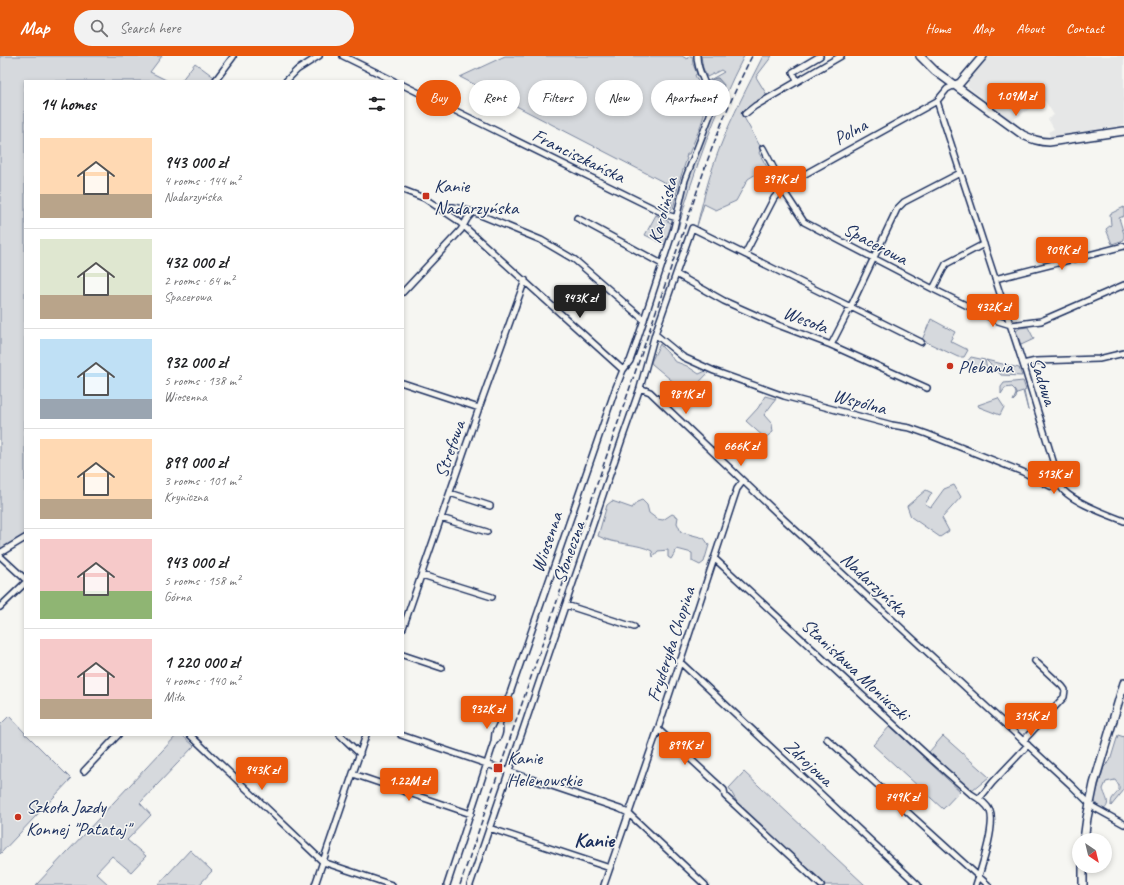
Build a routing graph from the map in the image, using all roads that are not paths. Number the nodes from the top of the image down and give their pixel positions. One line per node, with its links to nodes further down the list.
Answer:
1 (319, 56): 11 (street)
2 (343, 56): 12 (street)
3 (697, 56): 26 (street, Karolińska)
4 (820, 56): 9 (street); 13 (street)
5 (841, 56): 9 (street)
6 (920, 56): 15 (main road)
7 (983, 56): 15 (main road)
8 (233, 57): 10 (street)
9 (826, 64): 13 (street)
10 (216, 80)
11 (287, 80)
12 (392, 80)
13 (797, 81): 17 (street)
14 (404, 85): 26 (street, Franciszkańska)
15 (955, 85): 16 (street, Polna); 18 (main road)
16 (937, 101): 20 (street, Sadowa); 21 (street, Polna)
17 (745, 114)
18 (1124, 131)
19 (763, 148): 21 (street, Spacerowa)
20 (960, 173): 28 (street, Sadowa); 31 (street)
21 (783, 187): 30 (street, Polna); 31 (street, Spacerowa)
22 (404, 190): 23 (street)
23 (443, 210): 24 (street); 27 (street)
24 (473, 212): 27 (street); 40 (street)
25 (577, 218): 32 (street)
26 (677, 218): 32 (street, Karolińska)
27 (464, 226): 35 (street); 38 (street)
28 (984, 244): 34 (street, Sadowa); 37 (street)
29 (1124, 246): 34 (street)
30 (745, 254): 33 (street, Słoneczna); 39 (street)
31 (874, 259): 37 (street, Spacerowa); 39 (street)
32 (662, 264): 40 (street, Karolińska)
33 (676, 274): 42 (street, Słoneczna); 44 (street, Wesoła)
34 (995, 279): 41 (street, Sadowa)
35 (525, 280): 47 (street); 51 (street, Strefowa)
36 (1124, 285): 41 (street)
37 (933, 289): 41 (street, Spacerowa)
38 (404, 291)
39 (851, 306): 43 (street); 44 (street)
40 (644, 320): 47 (street, Karolińska)
41 (1011, 325): 46 (street, Sadowa)
42 (655, 334): 49 (street, Słoneczna); 53 (street, Wspólna)
43 (921, 342)
44 (831, 345): 50 (street, Wesoła)
45 (1124, 353): 46 (street)
46 (1023, 364): 53 (street, Sadowa)
47 (623, 370): 85 (street, Wiosenna)
48 (404, 383): 51 (street)
49 (640, 388): 52 (street, Nadarzyńska); 66 (street, Słoneczna)
50 (927, 388)
51 (479, 408): 54 (street, Strefowa)
52 (743, 481): 61 (street, Fryderyka Chopina); 82 (street, Nadarzyńska)
53 (1060, 484): 57 (street, Sadowa)
54 (450, 493): 55 (street); 56 (street, Strefowa)
55 (490, 506)
56 (441, 518): 58 (street); 62 (street, Strefowa)
57 (1124, 521)
58 (487, 532)
59 (24, 539): 60 (street)
60 (0, 555): 63 (street)
61 (714, 558): 71 (street, Fryderyka Chopina); 89 (street, Stanisława Moniuszki)
62 (422, 575): 65 (street); 68 (street, Strefowa)
63 (24, 578)
64 (24, 584): 67 (street)
65 (492, 597)
66 (566, 605): 69 (street); 87 (street, Słoneczna)
67 (0, 607)
68 (404, 625)
69 (634, 627)
70 (404, 655): 73 (street)
71 (679, 661): 75 (street, Fryderyka Chopina); 107 (street, Zdrojowa)
72 (1036, 661): 82 (street)
73 (442, 668)
74 (1124, 683): 90 (main road)
75 (658, 729): 91 (street, Fryderyka Chopina); 106 (street)
76 (117, 736): 86 (street)
77 (191, 736): 96 (street)
78 (341, 736): 84 (street)
79 (366, 736): 84 (street)
80 (404, 736): 85 (street)
81 (827, 739): 99 (street)
82 (1022, 740): 83 (street, Nadarzyńska)
83 (1028, 745): 89 (street); 90 (street, Nadarzyńska)
84 (360, 754): 88 (street)
85 (486, 764): 87 (street); 92 (street, Wiosenna)
86 (84, 771)
87 (509, 771): 91 (street); 94 (street, Słoneczna)
88 (353, 774): 92 (street); 96 (street)
89 (979, 799): 99 (street, Stanisława Moniuszki)
90 (1089, 804): 93 (street, Nadarzyńska); 95 (main road)
91 (628, 813): 97 (street, Fryderyka Chopina); 105 (street)
92 (471, 814): 102 (street, Wiosenna)
93 (1124, 824)
94 (489, 828): 97 (street); 103 (street, Słoneczna)
95 (1085, 833)
96 (323, 861): 100 (street); 101 (street)
97 (610, 868): 104 (street, Fryderyka Chopina)
98 (1082, 873): 110 (main road)
99 (979, 876): 108 (street, Stanisława Moniuszki); 109 (street)
100 (315, 885)
101 (392, 885)
102 (447, 885)
103 (470, 885)
104 (604, 885)
105 (705, 885)
106 (821, 885)
107 (918, 885)
108 (976, 885)
109 (988, 885)
110 (1083, 885)

